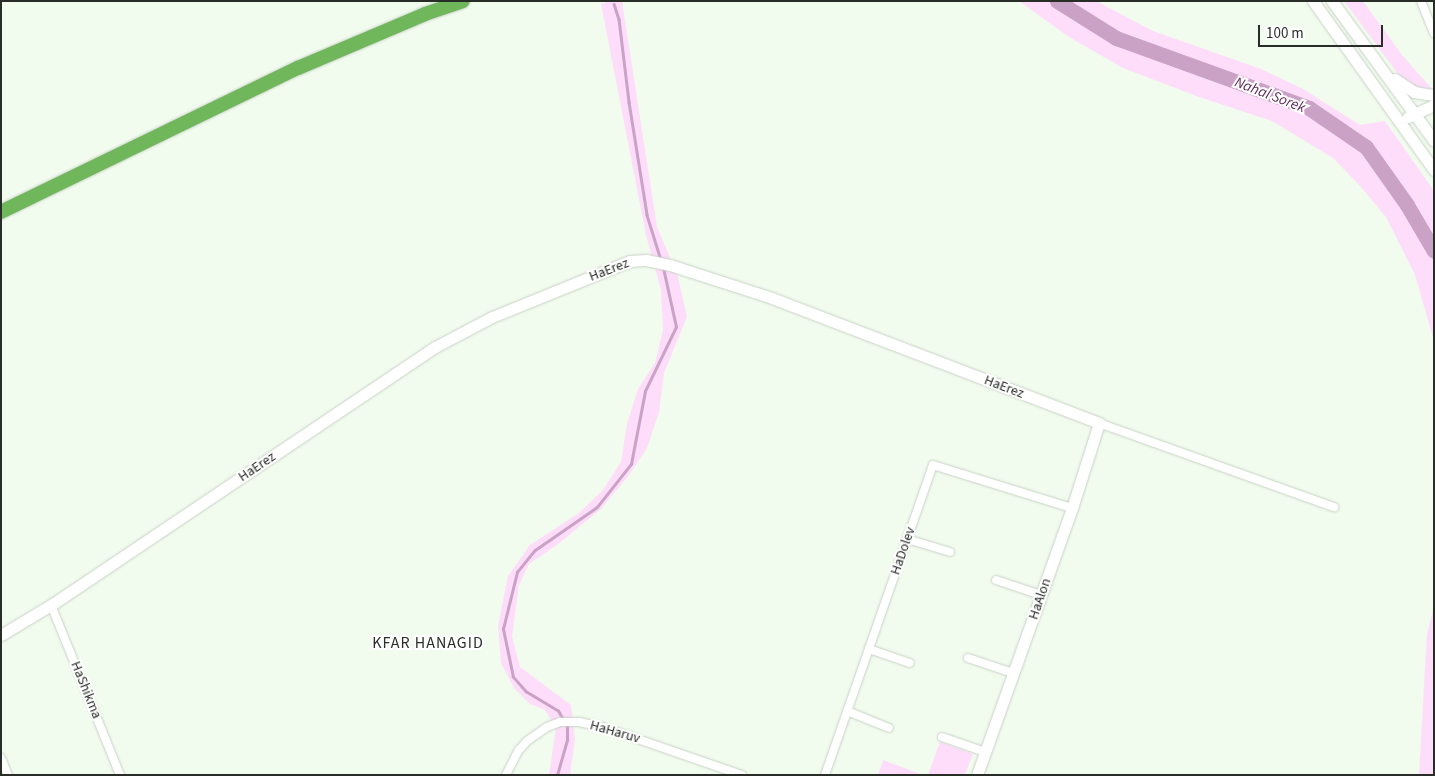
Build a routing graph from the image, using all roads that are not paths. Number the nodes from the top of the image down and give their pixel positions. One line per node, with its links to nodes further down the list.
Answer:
1 (463, 1): 13 (highway)
2 (1313, 1): 10 (street)
3 (1332, 1): 6 (street)
4 (1421, 1): 5 (street)
5 (1434, 33)
6 (1376, 61): 7 (street); 9 (street)
7 (1434, 95)
8 (1434, 104): 9 (street)
9 (1415, 114): 10 (street); 11 (street)
10 (1400, 121): 12 (street)
11 (1434, 141)
12 (1434, 170)
13 (1, 212)
14 (1099, 423): 15 (street, HaErez); 16 (street, HaAlon); 21 (street, HaErez)
15 (1334, 507)
16 (1072, 508): 17 (street, HaDolev); 20 (street, HaAlon)
17 (907, 539): 18 (street); 23 (street, HaDolev)
18 (950, 552)
19 (996, 580): 20 (street)
20 (1041, 595): 26 (street, HaAlon)
21 (51, 605): 22 (street, HaErez); 33 (street, HaShikma)
22 (1, 635)
23 (869, 650): 25 (street); 27 (street, HaDolev)
24 (968, 658): 26 (street)
25 (910, 663)
26 (1014, 673): 30 (street, HaAlon)
27 (847, 712): 28 (street); 36 (street, HaDolev)
28 (889, 728)
29 (942, 736): 30 (street)
30 (986, 752): 37 (street, HaAlon)
31 (1, 758): 32 (street)
32 (8, 775)
33 (120, 775)
34 (506, 775): 35 (street, HaHaruv)
35 (742, 775)
36 (825, 775)
37 (978, 775)

